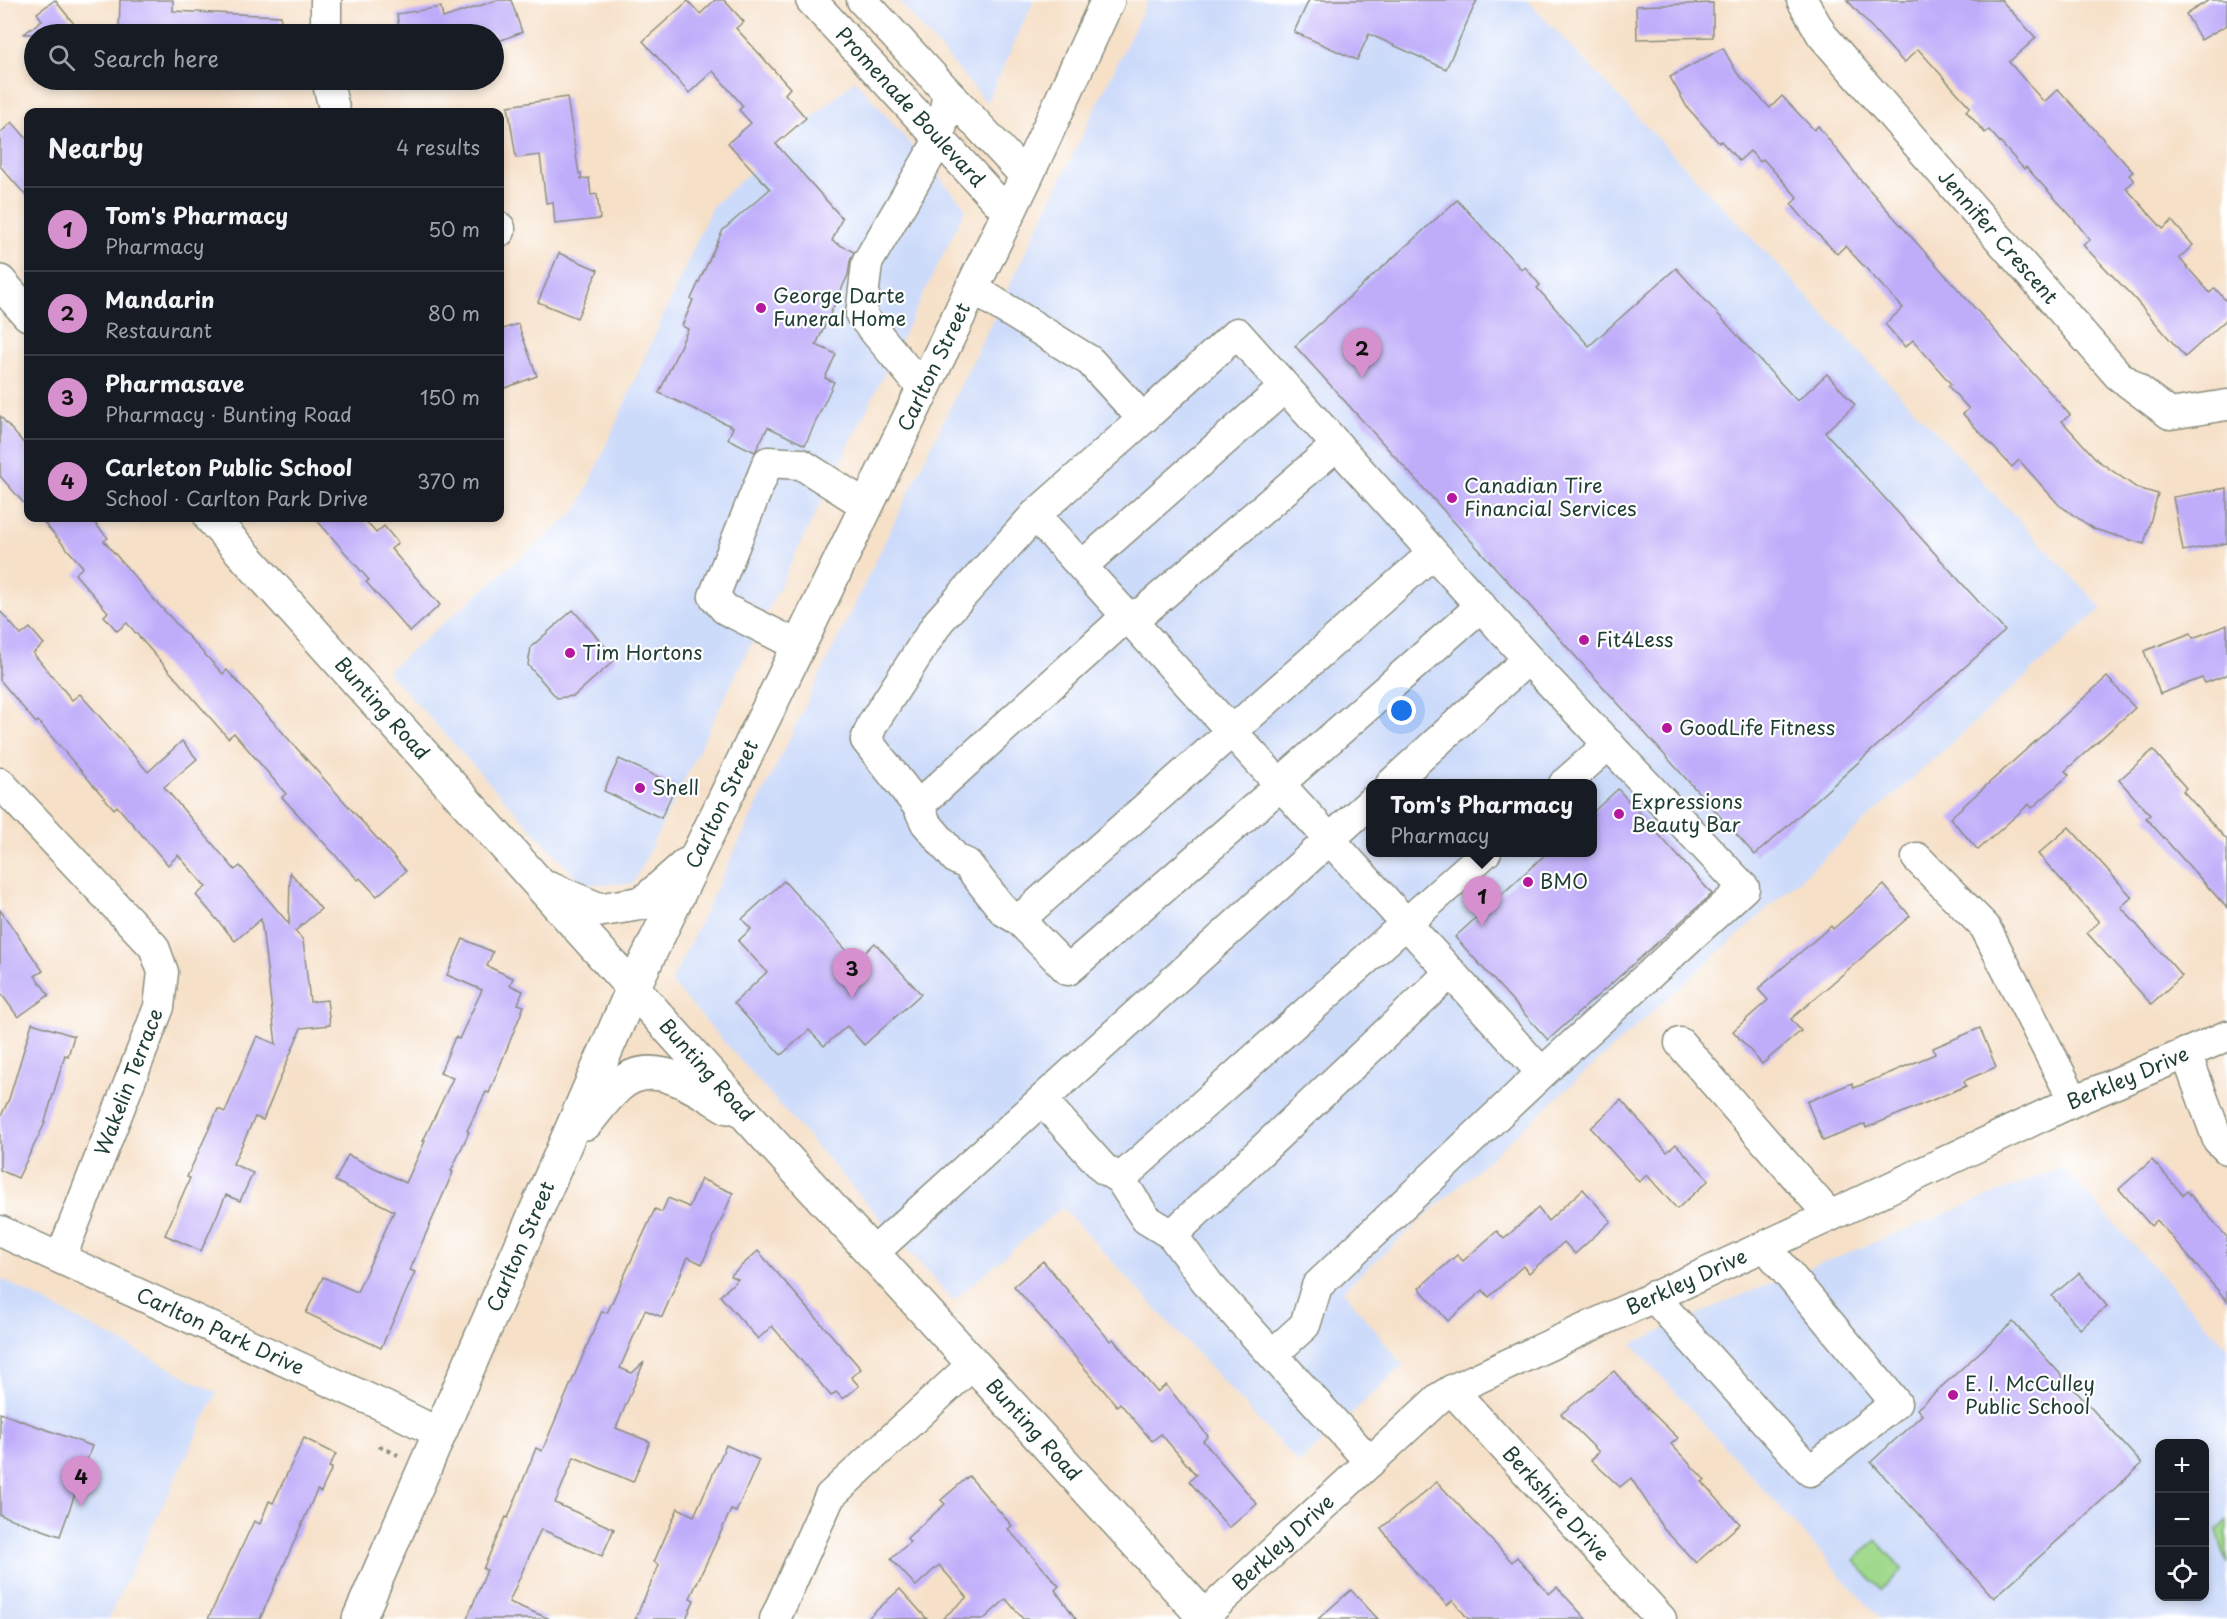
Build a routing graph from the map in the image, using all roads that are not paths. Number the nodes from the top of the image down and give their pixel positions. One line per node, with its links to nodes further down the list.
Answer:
1 (326, 0): 6 (street)
2 (811, 0): 10 (street, Promenade Boulevard)
3 (862, 0): 8 (street, Promenade Boulevard)
4 (1108, 0): 11 (main road, Carlton Street)
5 (1802, 0): 18 (street, Jennifer Crescent)
6 (326, 24)
7 (330, 90): 9 (street)
8 (948, 93): 10 (street); 11 (street, Promenade Boulevard)
9 (334, 108)
10 (939, 138): 12 (street, Promenade Boulevard); 17 (street)
11 (1026, 177): 12 (main road, Carlton Street)
12 (1008, 213): 14 (main road, Carlton Street)
13 (0, 282): 15 (main road)
14 (972, 288): 17 (main road, Carlton Street); 19 (street)
15 (24, 309)
16 (1285, 387): 19 (street); 20 (street); 25 (street)
17 (923, 389): 21 (main road, Carlton Street)
18 (2227, 405)
19 (1143, 420): 22 (street)
20 (1337, 445): 24 (street); 27 (street)
21 (867, 506): 28 (main road, Carlton Street); 28 (street)
22 (1035, 514): 25 (street); 36 (street)
23 (215, 522): 42 (main road, Bunting Road)
24 (1433, 553): 26 (street); 30 (street)
25 (1082, 566): 27 (street)
26 (1481, 606): 29 (street); 35 (street)
27 (1127, 616): 30 (street); 36 (street)
28 (799, 646): 39 (main road, Carlton Street)
29 (1528, 659): 31 (street); 32 (street)
30 (1232, 731): 35 (street); 43 (street)
31 (1609, 744): 33 (street); 50 (street)
32 (1395, 779)
33 (1569, 779)
34 (0, 783): 62 (street, Wakelin Terrace)
35 (1280, 784): 38 (street); 43 (street)
36 (918, 806): 43 (street)
37 (1366, 807): 38 (street)
38 (1330, 839): 44 (street); 51 (street)
39 (698, 855): 42 (main road); 46 (main road, Carlton Street)
40 (1480, 857): 44 (street)
41 (1917, 858): 52 (street)
42 (540, 884): 46 (main road, Bunting Road)
43 (1019, 920)
44 (1405, 923): 45 (street); 56 (street)
45 (1451, 972): 50 (street); 59 (street)
46 (633, 988): 53 (main road, Bunting Road); 54 (main road, Carlton Street)
47 (2227, 1036): 49 (street, Berkley Drive)
48 (1680, 1043): 57 (street)
49 (2186, 1053): 52 (street, Berkley Drive); 55 (street)
50 (1542, 1073): 64 (street)
51 (1042, 1100): 56 (street); 61 (street)
52 (2074, 1101): 57 (street, Berkley Drive)
53 (751, 1120): 54 (main road); 61 (main road, Bunting Road)
54 (565, 1147): 67 (main road, Carlton Street)
55 (2227, 1149)
56 (1120, 1179): 59 (street)
57 (1830, 1216): 60 (street, Berkley Drive)
58 (0, 1231): 62 (street, Carlton Park Drive)
59 (1172, 1235): 64 (street)
60 (1765, 1245): 63 (street, Berkley Drive); 63 (street)
61 (873, 1253): 65 (main road, Bunting Road)
62 (61, 1257): 67 (street, Carlton Park Drive)
63 (1653, 1296): 66 (street, Berkley Drive)
64 (1274, 1353): 68 (street)
65 (975, 1363): 69 (main road, Bunting Road); 71 (street)
66 (1452, 1390): 68 (street, Berkley Drive); 72 (street, Berkshire Drive)
67 (439, 1433): 70 (main road, Carlton Street)
68 (1370, 1462): 69 (street, Berkley Drive)
69 (1205, 1617)
70 (359, 1619)
71 (775, 1619)
72 (1661, 1619)

